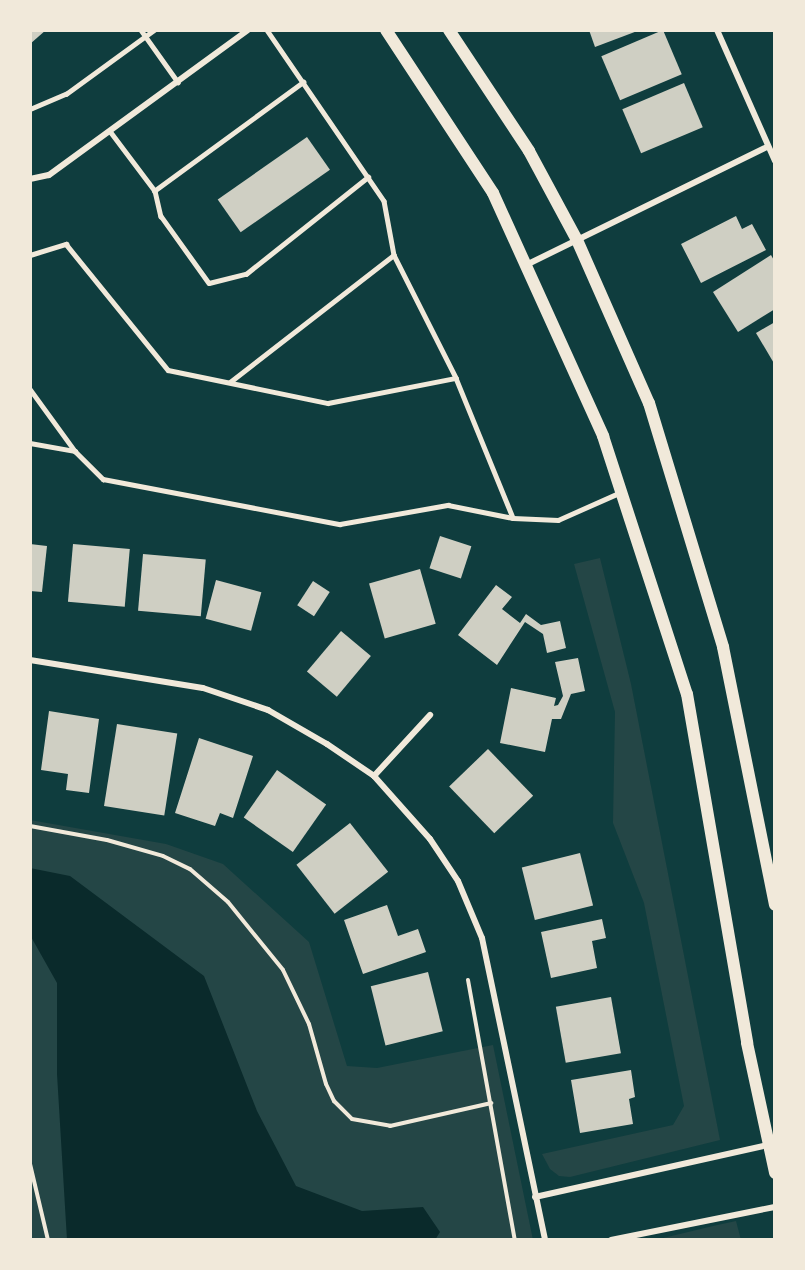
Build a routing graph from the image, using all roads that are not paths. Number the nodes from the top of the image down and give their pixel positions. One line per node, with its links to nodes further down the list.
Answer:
1 (141, 30): 8 (lane)
2 (154, 30): 8 (lane)
3 (248, 30): 9 (street)
4 (267, 30): 10 (lane)
5 (386, 30): 21 (main road)
6 (449, 30): 18 (main road)
7 (717, 30): 13 (street)
8 (146, 36): 9 (lane); 11 (lane)
9 (178, 82): 12 (street)
10 (304, 82): 15 (lane); 17 (lane)
11 (30, 109)
12 (110, 131): 16 (street); 17 (lane)
13 (767, 147): 14 (street); 18 (street)
14 (775, 161)
15 (368, 177): 17 (lane); 20 (lane)
16 (30, 179)
17 (155, 191)
18 (577, 240): 21 (street); 32 (main road)
19 (30, 255): 23 (lane)
20 (394, 255): 22 (lane); 23 (lane)
21 (526, 265): 27 (main road)
22 (456, 378): 23 (lane); 28 (lane)
23 (229, 382)
24 (30, 389): 26 (lane)
25 (30, 443): 26 (lane)
26 (75, 451): 28 (lane)
27 (621, 492): 28 (lane); 33 (main road)
28 (513, 518)
29 (30, 660): 31 (street)
30 (430, 715): 31 (street)
31 (374, 776): 35 (street)
32 (775, 905)
33 (769, 1144): 34 (main road); 35 (street)
34 (775, 1173)
35 (536, 1197): 37 (street)
36 (775, 1207): 38 (street)
37 (545, 1240)
38 (611, 1240)

